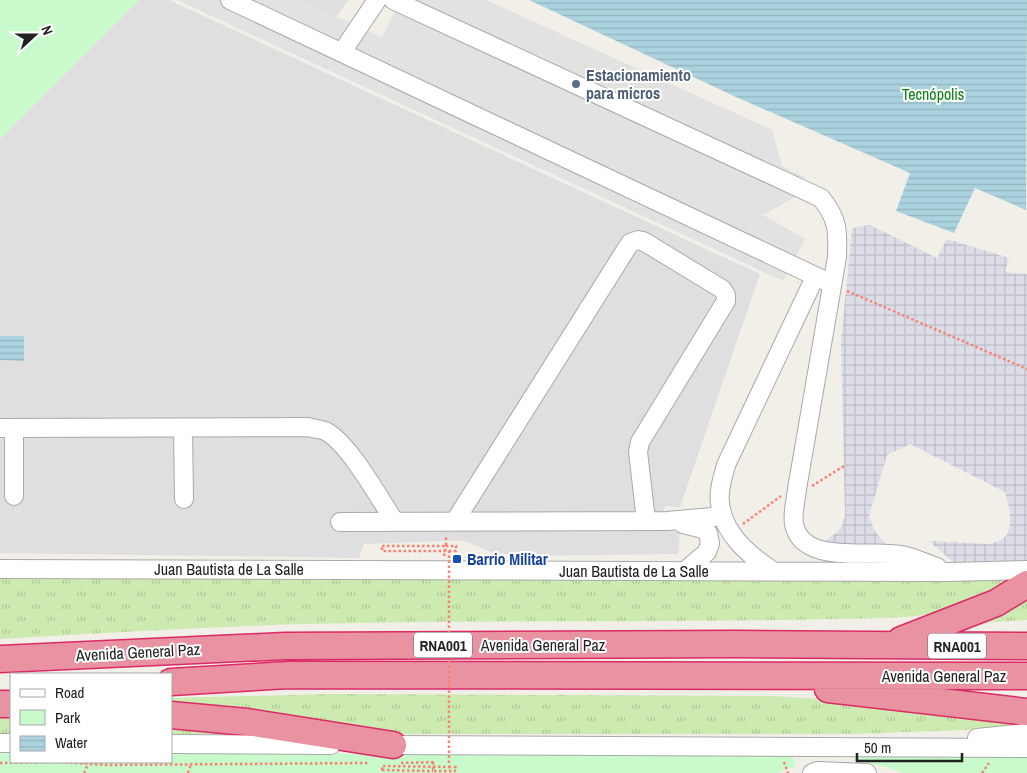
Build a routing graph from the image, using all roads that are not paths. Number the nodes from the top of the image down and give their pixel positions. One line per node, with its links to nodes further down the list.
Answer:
1 (230, 0): 4 (street)
2 (377, 0): 4 (street)
3 (393, 0): 6 (street)
4 (342, 52): 5 (street)
5 (815, 277): 6 (street); 11 (street)
6 (832, 284): 21 (street)
7 (7, 428): 8 (street); 9 (street)
8 (184, 428): 10 (street); 16 (street)
9 (14, 496)
10 (184, 499)
11 (723, 516): 14 (street); 20 (street)
12 (646, 520): 13 (street); 13 (street); 14 (street)
13 (456, 521): 16 (street)
14 (668, 521): 19 (street)
15 (340, 522): 16 (street)
16 (395, 522)
17 (0, 569): 19 (street, Juan Bautista de La Salle)
18 (1027, 570): 21 (street, Juan Bautista de La Salle)
19 (685, 571): 20 (street, Juan Bautista de La Salle)
20 (773, 571): 21 (street, Juan Bautista de La Salle)
21 (949, 572)
22 (1027, 584): 24 (highway)
23 (1027, 631): 24 (highway)
24 (887, 646): 25 (highway, Avenida General Paz / RNA001); 26 (highway, Avenida General Paz / RNA001)
25 (1027, 646)
26 (0, 659)
27 (740, 676): 28 (highway, Avenida General Paz / RNA001); 29 (highway, Avenida General Paz / RNA001); 30 (highway)
28 (1027, 676)
29 (172, 682)
30 (1027, 712)
31 (172, 715): 34 (highway)
32 (1027, 733): 36 (street)
33 (172, 744): 34 (street)
34 (393, 745): 35 (street)
35 (818, 748): 36 (street); 38 (street)
36 (904, 748): 37 (street)
37 (1027, 748)
38 (815, 772): 39 (street)
39 (867, 773)

